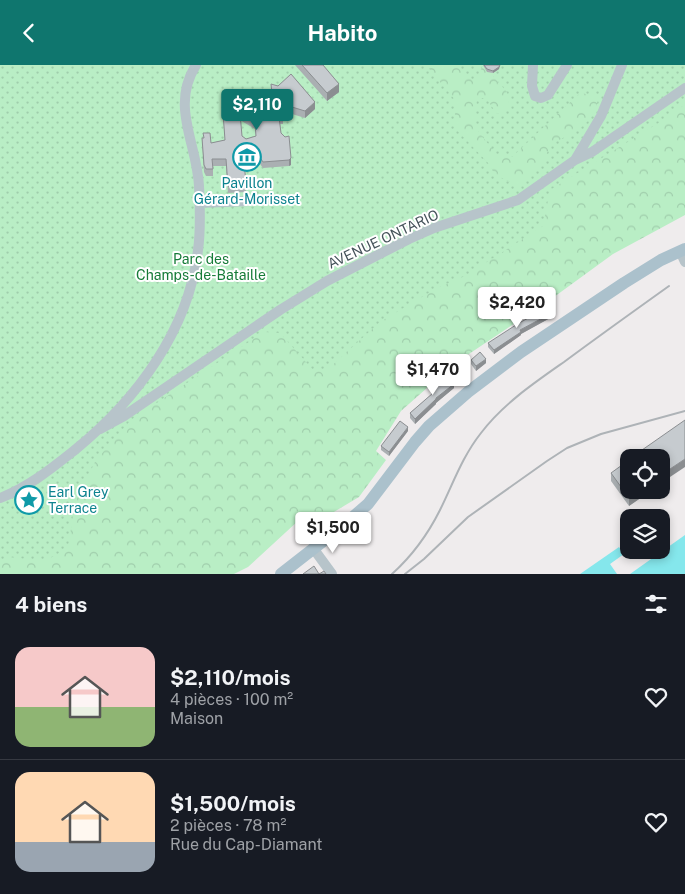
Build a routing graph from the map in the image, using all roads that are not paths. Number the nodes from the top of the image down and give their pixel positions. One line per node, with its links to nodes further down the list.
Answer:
1 (196, 65): 8 (street)
2 (533, 65): 3 (street)
3 (567, 65)
4 (622, 65): 6 (street)
5 (685, 88): 6 (street, AVENUE ONTARIO)
6 (575, 160): 11 (street, AVENUE ONTARIO)
7 (250, 201): 8 (street)
8 (199, 203): 10 (street)
9 (683, 254): 14 (main road)
10 (128, 399): 11 (street); 12 (street)
11 (137, 407): 12 (street, AVENUE ONTARIO)
12 (100, 429): 13 (street)
13 (0, 498)
14 (313, 548): 15 (main road); 16 (street)
15 (280, 574)
16 (332, 574)

